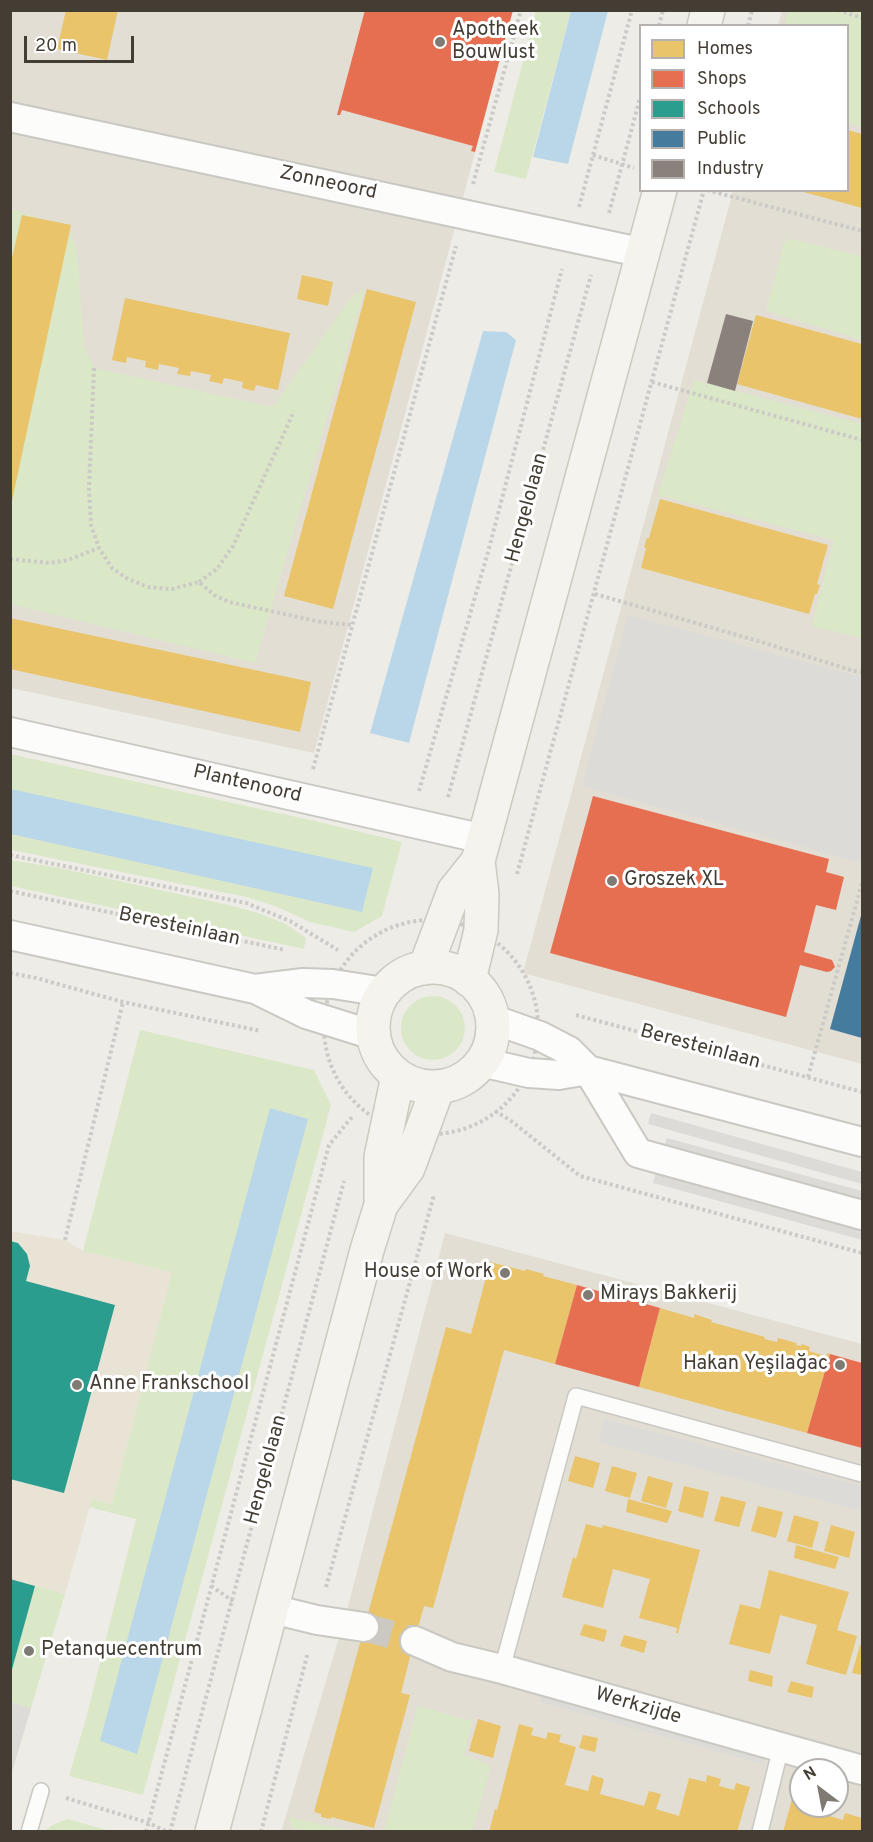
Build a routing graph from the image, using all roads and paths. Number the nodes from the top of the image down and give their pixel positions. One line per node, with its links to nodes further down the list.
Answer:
1 (521, 10): 13 (path)
2 (632, 10): 7 (path)
3 (838, 10): 4 (path)
4 (862, 18)
5 (639, 102): 8 (path, Hengelolaan)
6 (10, 117): 13 (street, Zonneoord)
7 (593, 156): 8 (path); 15 (path)
8 (623, 164): 9 (path); 16 (path, Hengelolaan)
9 (639, 170)
10 (659, 192): 17 (street)
11 (705, 192): 19 (path)
12 (714, 192): 14 (path)
13 (465, 214): 15 (street, Zonneoord); 26 (path)
14 (862, 231)
15 (571, 238): 16 (street, Zonneoord); 30 (path)
16 (600, 244): 17 (street, Zonneoord); 31 (path, Hengelolaan)
17 (644, 253): 32 (street)
18 (94, 368): 22 (path)
19 (652, 382): 21 (path); 25 (path)
20 (294, 411): 24 (path)
21 (862, 440)
22 (99, 548): 23 (path); 24 (path)
23 (10, 559)
24 (199, 582): 26 (path)
25 (595, 594): 27 (path); 34 (path)
26 (352, 625): 29 (path)
27 (862, 672)
28 (10, 732): 29 (street, Plantenoord)
29 (305, 798): 30 (street, Plantenoord)
30 (410, 821): 31 (street, Plantenoord)
31 (440, 828): 32 (street, Plantenoord)
32 (481, 850): 37 (street); 38 (street)
33 (10, 855): 41 (path)
34 (516, 880)
35 (862, 883): 63 (path)
36 (10, 891): 40 (path, Beresteinlaan)
37 (443, 918): 38 (path); 42 (path); 43 (street)
38 (481, 930): 46 (street); 50 (path)
39 (10, 935): 47 (street)
40 (287, 951)
41 (339, 951)
42 (348, 957): 44 (path); 44 (path)
43 (425, 968): 46 (street); 48 (street)
44 (336, 970): 47 (street); 48 (street); 54 (path)
45 (10, 973): 49 (path)
46 (469, 980): 53 (street)
47 (255, 989): 54 (street)
48 (384, 992): 56 (street)
49 (123, 1002): 55 (path); 74 (path)
50 (538, 1004): 51 (path); 57 (path)
51 (545, 1007)
52 (568, 1013): 63 (path, Beresteinlaan)
53 (492, 1018): 57 (street); 59 (street)
54 (319, 1033): 56 (street); 58 (path); 58 (path)
55 (272, 1034)
56 (374, 1035): 62 (street)
57 (540, 1036): 60 (street); 61 (path)
58 (326, 1050): 66 (path)
59 (481, 1062): 61 (street); 64 (street)
60 (588, 1070): 61 (street); 69 (street); 73 (street)
61 (529, 1072): 68 (path)
62 (398, 1076): 64 (street); 67 (street, Hengelolaan)
63 (807, 1077): 65 (path, Beresteinlaan)
64 (438, 1087): 68 (street, Hengelolaan)
65 (862, 1092)
66 (360, 1107): 67 (path); 67 (path); 76 (path)
67 (374, 1121): 68 (path); 72 (street, Hengelolaan)
68 (440, 1138): 72 (street, Hengelolaan)
69 (862, 1142)
70 (346, 1174): 77 (path, Hengelolaan)
71 (436, 1189): 79 (path)
72 (381, 1205): 78 (street, Hengelolaan)
73 (862, 1215)
74 (65, 1240)
75 (862, 1474): 82 (lane)
76 (211, 1586): 77 (path); 86 (path)
77 (232, 1601): 89 (path, Hengelolaan)
78 (272, 1609): 79 (street); 90 (street, Hengelolaan)
79 (317, 1620): 80 (street); 91 (path)
80 (364, 1627)
81 (415, 1641): 82 (street, Werkzijde)
82 (502, 1669): 83 (street, Werkzijde)
83 (781, 1747): 84 (street, Werkzijde); 92 (lane)
84 (862, 1770)
85 (41, 1791): 86 (path); 87 (lane)
86 (149, 1822): 88 (path); 89 (path)
87 (29, 1832)
88 (146, 1832)
89 (169, 1832)
90 (212, 1832)
91 (261, 1832)
92 (760, 1832)

